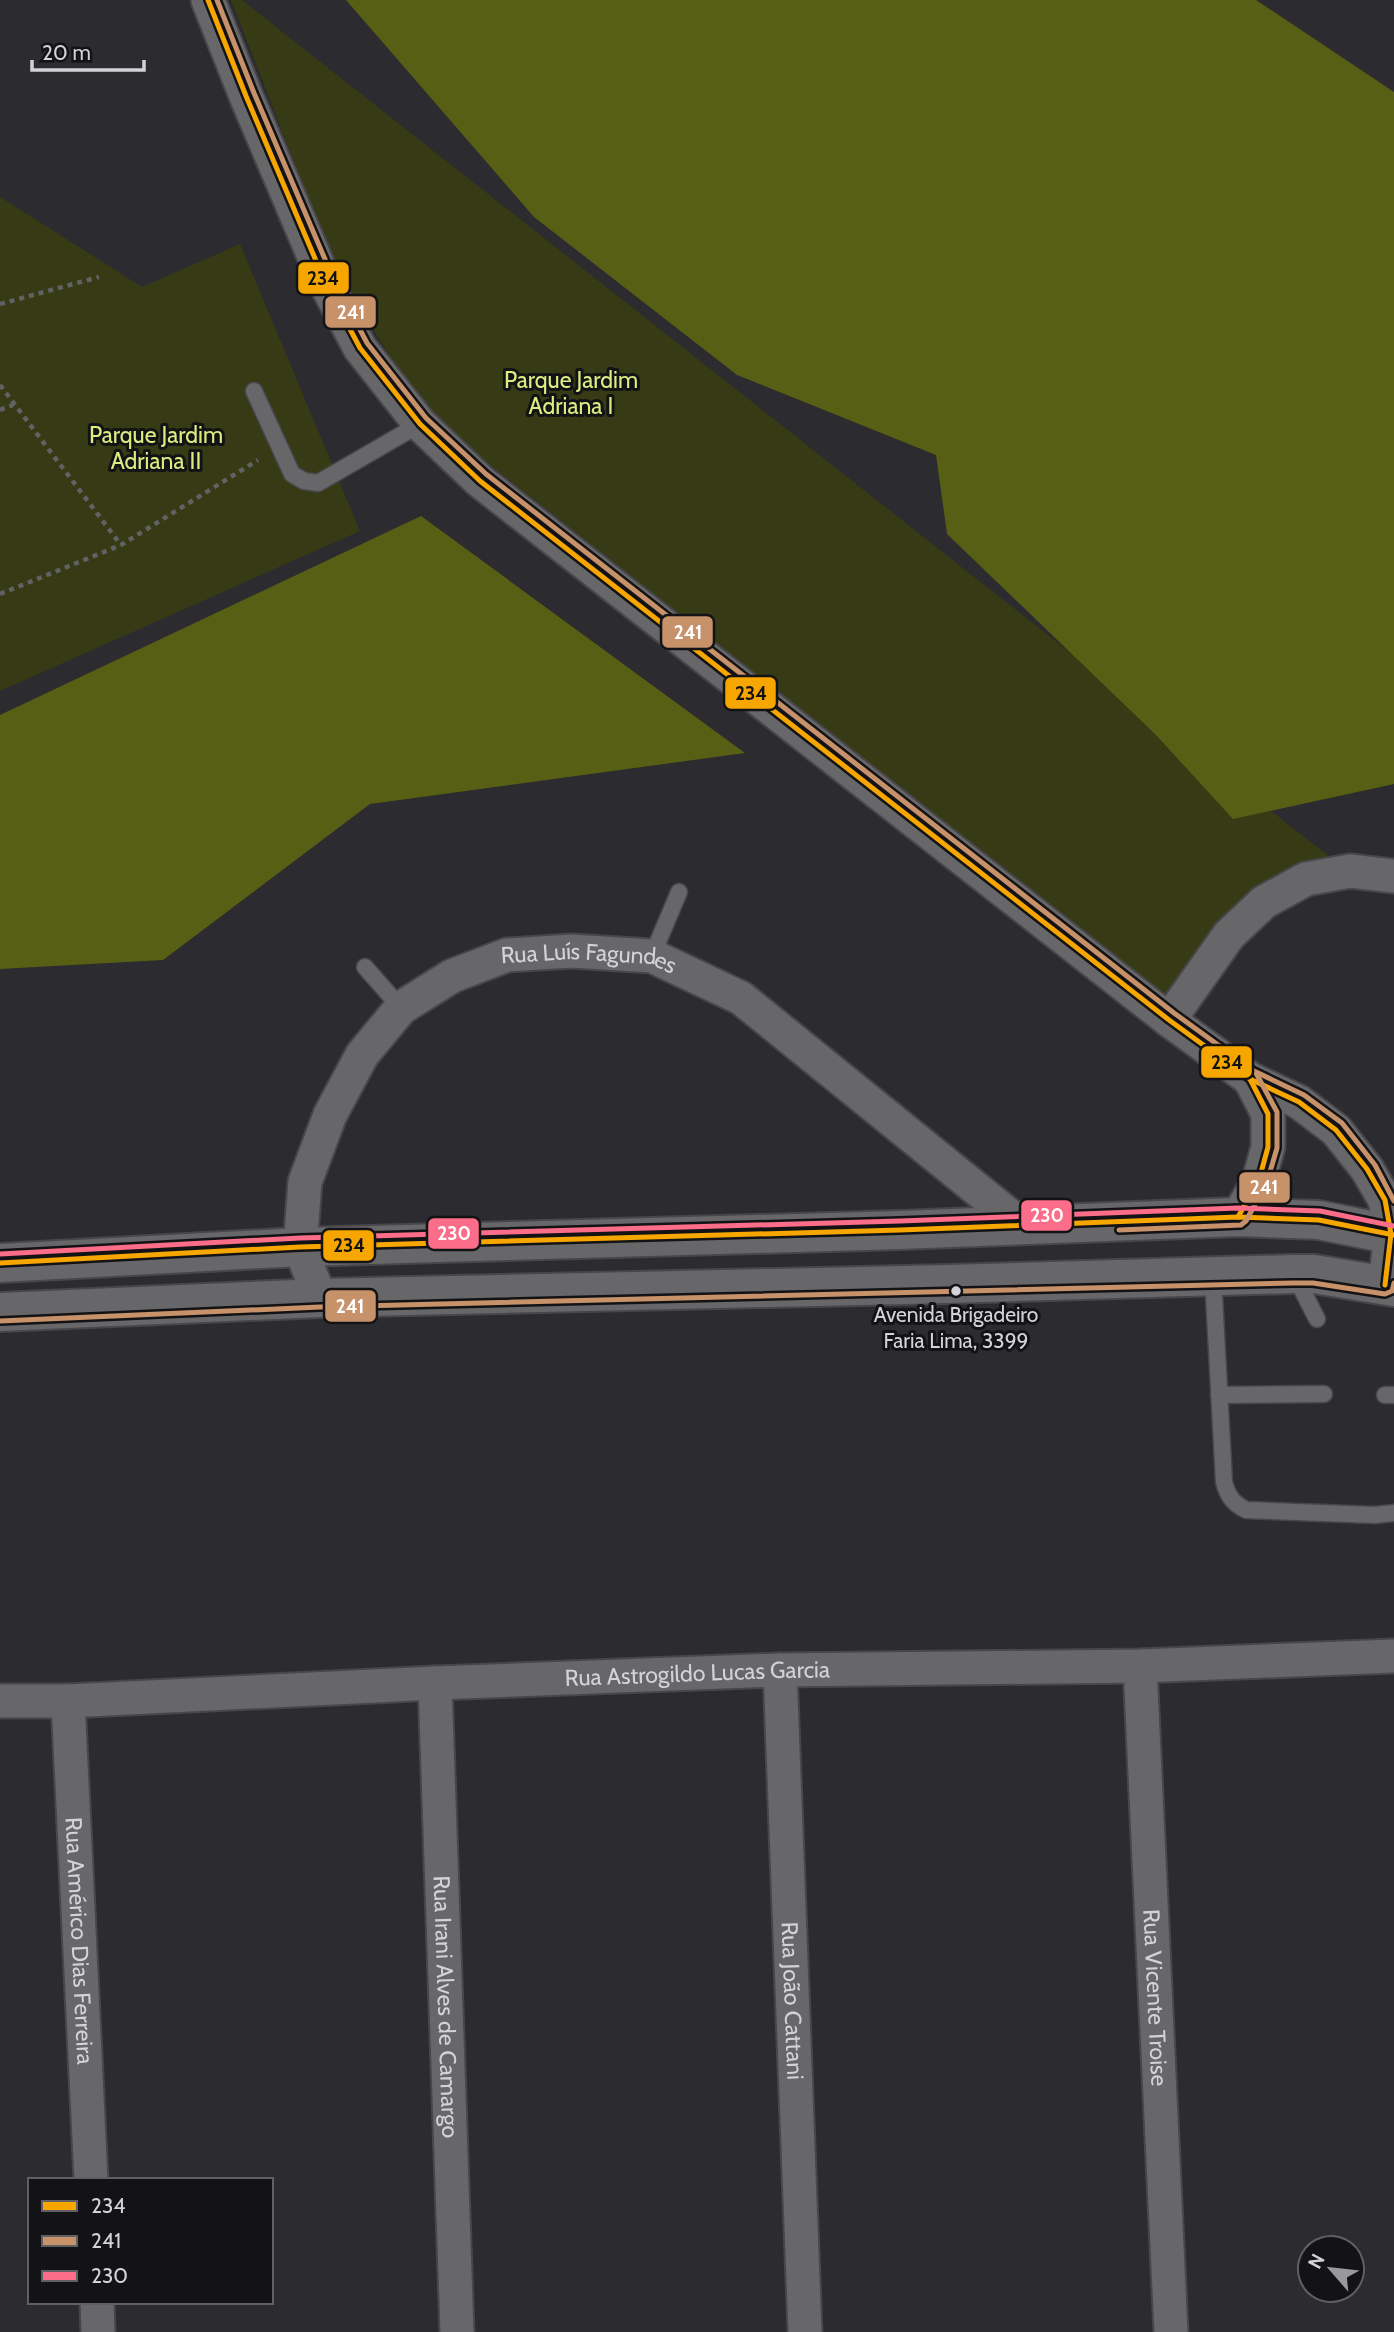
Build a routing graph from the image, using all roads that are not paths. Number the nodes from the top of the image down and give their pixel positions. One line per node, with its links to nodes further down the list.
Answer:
1 (208, 0): 3 (street)
2 (254, 391): 3 (lane)
3 (420, 424): 9 (street)
4 (1394, 876): 9 (street)
5 (679, 892): 6 (lane)
6 (652, 956): 8 (street, Rua Luís Fagundes); 12 (street, Rua Luís Fagundes)
7 (365, 967): 8 (lane)
8 (401, 1008): 14 (street, Rua Luís Fagundes)
9 (1169, 1020): 10 (street)
10 (1250, 1079): 11 (street); 13 (street)
11 (1238, 1217): 12 (main road); 13 (main road)
12 (1020, 1224): 14 (main road)
13 (1393, 1235): 18 (street)
14 (300, 1247): 15 (main road); 19 (street, Rua Luís Fagundes)
15 (0, 1263)
16 (1293, 1273): 17 (main road); 18 (main road); 21 (lane)
17 (1213, 1277): 19 (main road); 23 (lane)
18 (1389, 1286)
19 (320, 1298): 20 (main road)
20 (0, 1312)
21 (1317, 1319)
22 (1324, 1394): 23 (lane)
23 (1219, 1395): 24 (lane)
24 (1394, 1513)
25 (1394, 1656): 26 (street, Rua Astrogildo Lucas Garcia)
26 (1140, 1666): 27 (street, Rua Astrogildo Lucas Garcia); 36 (street, Rua Vicente Troise)
27 (780, 1670): 28 (street, Rua Astrogildo Lucas Garcia); 35 (street, Rua João Cattani)
28 (435, 1683): 29 (street, Rua Astrogildo Lucas Garcia); 34 (street, Rua Irani Alves de Camargo)
29 (68, 1700): 30 (street, Rua Astrogildo Lucas Garcia); 31 (street, Rua Américo Dias Ferreira)
30 (0, 1701)
31 (91, 2178)
32 (97, 2304): 33 (street)
33 (98, 2332)
34 (457, 2332)
35 (804, 2332)
36 (1171, 2332)

